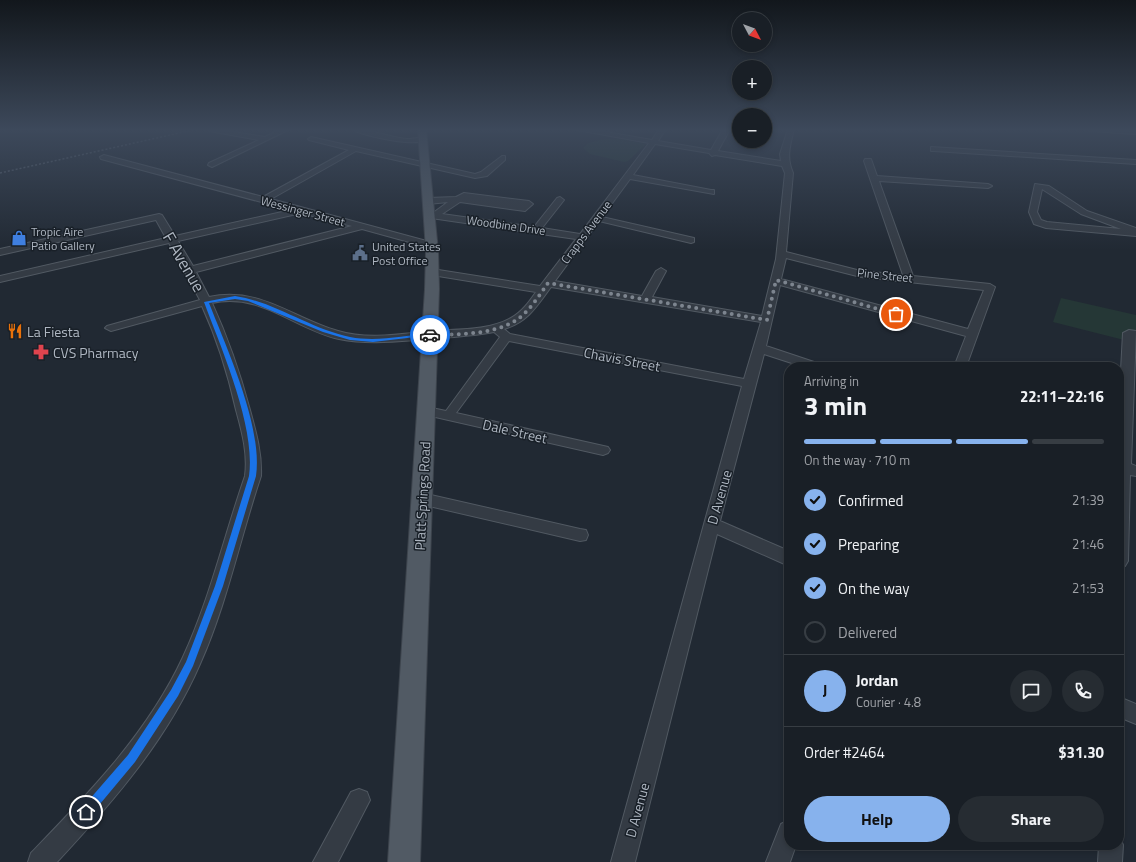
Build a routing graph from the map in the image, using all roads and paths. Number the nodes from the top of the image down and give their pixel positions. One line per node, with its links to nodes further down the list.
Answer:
1 (149, 169): 14 (street, Wessinger Street)
2 (319, 169): 14 (street)
3 (424, 169): 15 (main road, Platt Springs Road)
4 (448, 169): 5 (street)
5 (488, 169)
6 (633, 169): 10 (street, Crapps Avenue)
7 (787, 169): 30 (street, D Avenue)
8 (871, 169): 11 (street)
9 (980, 174): 11 (street)
10 (628, 176): 12 (street); 19 (street, Crapps Avenue)
11 (874, 178): 34 (street)
12 (711, 192)
13 (457, 199): 13 (street); 15 (street); 18 (street)
14 (264, 200): 17 (street, Wessinger Street)
15 (428, 200): 18 (main road, Platt Springs Road)
16 (560, 200): 21 (street)
17 (300, 210): 20 (street, Wessinger Street); 25 (street)
18 (432, 215): 21 (street, Woodbine Drive); 28 (main road, Platt Springs Road)
19 (596, 218): 24 (street, Crapps Avenue); 26 (street)
20 (363, 227): 28 (street, Wessinger Street); 31 (street)
21 (536, 230): 24 (street, Woodbine Drive)
22 (1136, 232): 23 (street); 23 (street)
23 (1107, 233): 27 (street)
24 (583, 236): 37 (street, Crapps Avenue)
25 (171, 240): 29 (street, F Avenue); 31 (street, F Avenue); 35 (street)
26 (691, 240)
27 (1136, 242)
28 (431, 246): 33 (main road, Platt Springs Road)
29 (0, 252)
30 (782, 254): 34 (street, Pine Street); 36 (street, D Avenue)
31 (190, 270): 39 (street, F Avenue)
32 (661, 271): 38 (street)
33 (432, 272): 37 (street); 45 (main road, Platt Springs Road)
34 (909, 278): 43 (street, Pine Street)
35 (0, 280)
36 (776, 280): 40 (street, D Avenue); 43 (street)
37 (546, 286): 38 (street); 42 (street, Crapps Avenue)
38 (645, 300): 40 (street)
39 (206, 302): 41 (street, Crapps Avenue); 45 (street, Crapps Avenue); 65 (street, F Avenue)
40 (767, 320): 47 (street, D Avenue)
41 (111, 328)
42 (496, 328): 45 (street, Crapps Avenue); 46 (street)
43 (972, 334): 49 (street)
44 (1132, 334): 54 (street)
45 (430, 335): 52 (main road, Platt Springs Road)
46 (506, 337): 50 (street, Chavis Street); 51 (street)
47 (759, 348): 48 (street); 50 (street, D Avenue)
48 (801, 362)
49 (962, 362)
50 (750, 384): 57 (street, D Avenue)
51 (452, 410)
52 (427, 412): 53 (street, Dale Street); 56 (main road, Platt Springs Road)
53 (603, 450)
54 (1126, 468): 55 (street)
55 (1124, 495)
56 (422, 499): 58 (street); 67 (main road, Platt Springs Road)
57 (711, 524): 59 (street); 68 (street, D Avenue)
58 (580, 535)
59 (784, 557)
60 (1124, 709): 61 (street)
61 (1136, 714)
62 (359, 800): 66 (street)
63 (784, 846): 69 (street)
64 (1111, 850): 70 (street)
65 (40, 862)
66 (325, 862)
67 (404, 862)
68 (623, 862)
69 (778, 862)
70 (1110, 862)

